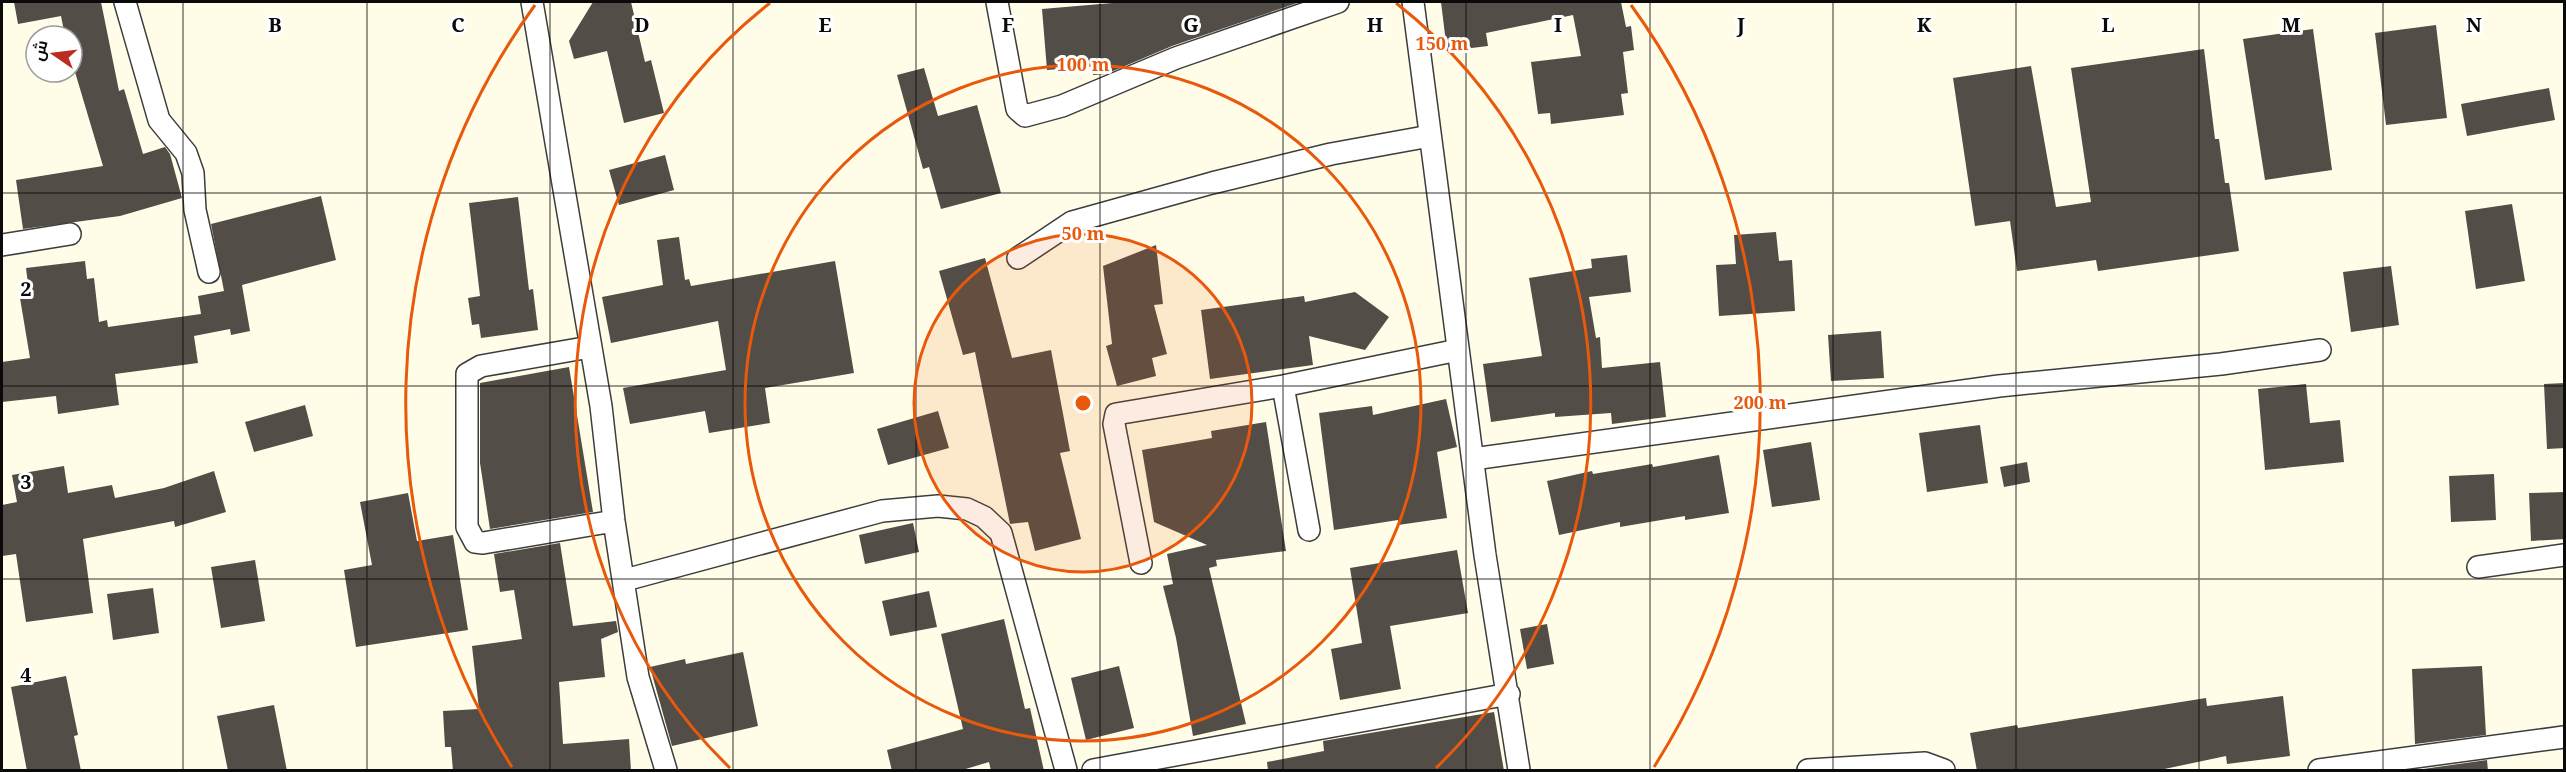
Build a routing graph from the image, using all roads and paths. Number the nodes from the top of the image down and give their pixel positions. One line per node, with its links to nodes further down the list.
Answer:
1 (126, 2): 10 (street)
2 (532, 2): 11 (street)
3 (998, 2): 4 (street)
4 (1338, 2)
5 (1413, 2): 6 (street)
6 (1430, 136): 9 (street); 12 (street)
7 (70, 234): 8 (street)
8 (2, 245)
9 (1018, 258)
10 (209, 272)
11 (590, 347): 16 (street); 16 (street)
12 (1458, 350): 14 (street); 15 (street)
13 (2320, 350): 15 (street)
14 (1283, 386): 17 (street); 19 (street)
15 (1473, 459): 22 (street)
16 (614, 520): 21 (street)
17 (1309, 530)
18 (2565, 555): 20 (street)
19 (1141, 563)
20 (2478, 567)
21 (625, 580): 24 (street); 25 (street)
22 (1509, 694): 26 (street); 27 (street)
23 (2565, 737): 30 (street)
24 (666, 771)
25 (1066, 771)
26 (1093, 771)
27 (1519, 771)
28 (1808, 771): 29 (street)
29 (1944, 771)
30 (2319, 771)

